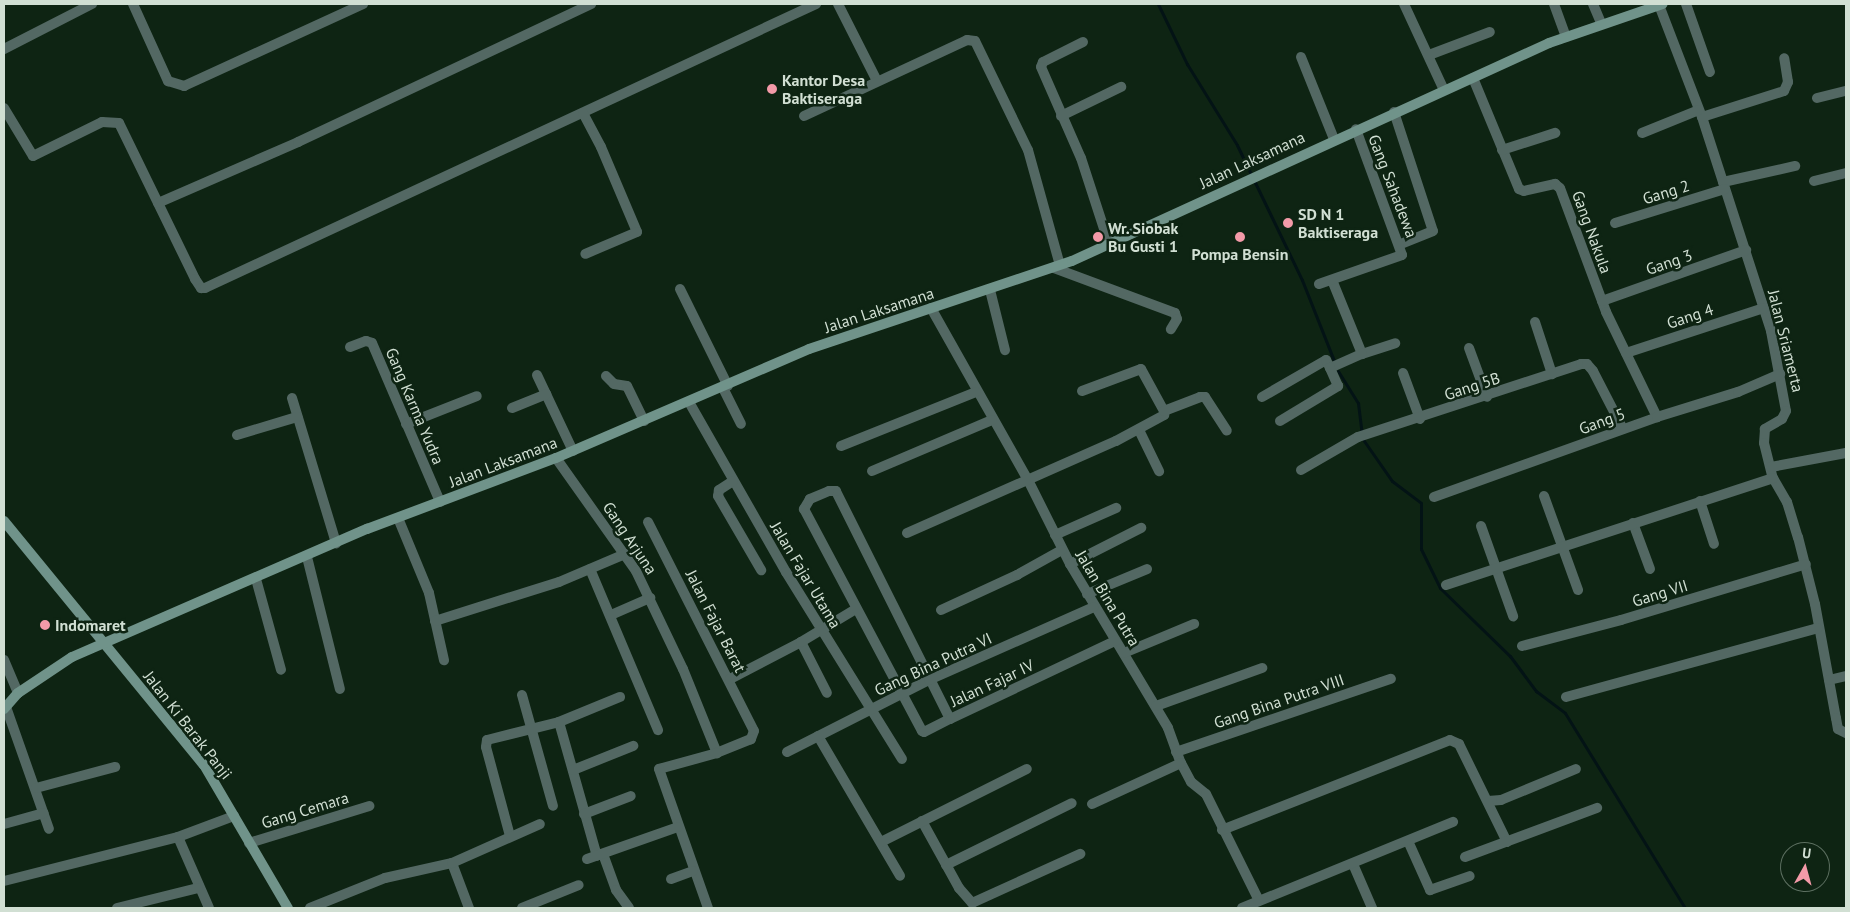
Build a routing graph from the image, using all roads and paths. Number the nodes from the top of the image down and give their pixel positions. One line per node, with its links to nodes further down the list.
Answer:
1 (92, 4): 16 (street)
2 (133, 4): 3 (street)
3 (363, 4)
4 (591, 4): 42 (street)
5 (816, 4): 29 (street)
6 (838, 4): 22 (street)
7 (1404, 4): 17 (street)
8 (1554, 4): 14 (street)
9 (1594, 4): 12 (street)
10 (1661, 4): 12 (main road, Jalan Laksamana); 30 (street, Jalan Sriamerta)
11 (1686, 4): 20 (street)
12 (1601, 23): 14 (main road, Jalan Laksamana)
13 (1490, 32): 17 (street)
14 (1566, 37): 21 (main road, Jalan Laksamana)
15 (1083, 42): 32 (street)
16 (4, 48)
17 (1429, 55): 24 (street)
18 (1301, 57): 36 (street)
19 (1784, 58): 30 (street)
20 (1710, 72)
21 (1473, 78): 24 (main road, Jalan Laksamana); 37 (street, Gang Nakula)
22 (877, 81): 31 (street); 48 (street)
23 (1121, 87): 32 (street)
24 (1444, 90): 28 (main road, Jalan Laksamana)
25 (1846, 91): 26 (street)
26 (1817, 98)
27 (4, 108): 42 (street)
28 (1394, 112): 33 (main road, Jalan Laksamana); 45 (street)
29 (583, 113): 42 (street); 47 (street)
30 (1701, 113): 35 (street); 41 (street, Jalan Sriamerta)
31 (804, 116)
32 (1060, 116): 44 (street)
33 (1356, 129): 36 (main road, Jalan Laksamana); 45 (street, Gang Sahadewa)
34 (1555, 133): 37 (street)
35 (1642, 133)
36 (1334, 139): 44 (main road, Jalan Laksamana)
37 (1502, 150): 53 (street, Gang Nakula)
38 (1795, 166): 41 (street, Gang 2)
39 (1846, 173): 40 (street)
40 (1814, 181)
41 (1724, 185): 43 (street, Gang 2); 46 (street, Jalan Sriamerta)
42 (158, 203)
43 (1615, 223)
44 (1109, 244): 48 (main road, Jalan Laksamana)
45 (1400, 244): 49 (street, Gang Sahadewa)
46 (1746, 250): 53 (street, Gang 3); 55 (street, Jalan Sriamerta)
47 (585, 254)
48 (1057, 266): 52 (main road, Jalan Laksamana); 57 (street)
49 (1332, 280): 50 (street, Gang Sahadewa); 63 (street)
50 (1319, 284)
51 (680, 289): 70 (street)
52 (990, 290): 54 (main road, Jalan Laksamana); 61 (street)
53 (1602, 301): 62 (street, Gang Nakula)
54 (931, 308): 70 (main road, Jalan Laksamana); 72 (street, Jalan Bina Putra)
55 (1764, 308): 62 (street, Gang 4); 68 (street, Jalan Sriamerta)
56 (1535, 322): 67 (street)
57 (1171, 329)
58 (1396, 343): 63 (street)
59 (350, 347): 87 (street, Gang Karma Yudra)
60 (1469, 348): 76 (street)
61 (1005, 350)
62 (1626, 353): 82 (street, Gang Nakula)
63 (1362, 354): 64 (street)
64 (1330, 368): 75 (street); 86 (street)
65 (1403, 372): 83 (street)
66 (537, 374): 73 (street)
67 (1552, 374): 76 (street, Gang 5B); 90 (street, Gang 5B)
68 (1780, 374): 82 (street, Gang 5); 100 (street, Jalan Sriamerta)
69 (606, 376): 85 (street)
70 (725, 387): 78 (main road, Jalan Laksamana); 88 (street)
71 (1082, 391): 80 (street)
72 (976, 392): 84 (street, Jalan Bina Putra); 93 (street)
73 (546, 394): 79 (street); 94 (street)
74 (477, 396): 87 (street)
75 (1262, 397)
76 (1487, 397): 83 (street, Gang 5B)
77 (292, 398): 81 (street)
78 (689, 402): 85 (main road, Jalan Laksamana); 102 (street, Jalan Fajar Utama)
79 (512, 408)
80 (1164, 411): 89 (street); 91 (street)
81 (297, 417): 92 (street); 116 (street)
82 (1657, 417): 90 (street, Gang 5)
83 (1420, 419): 97 (street, Gang 5B)
84 (992, 420): 98 (street); 101 (street, Jalan Bina Putra)
85 (644, 421): 94 (main road, Jalan Laksamana)
86 (1280, 421)
87 (406, 424): 106 (street, Gang Karma Yudra)
88 (741, 424)
89 (1138, 430): 99 (street); 101 (street)
90 (1623, 430): 104 (street, Gang 5)
91 (1227, 431)
92 (237, 436)
93 (841, 446)
94 (573, 451): 96 (main road, Jalan Laksamana)
95 (1846, 453): 100 (street)
96 (556, 458): 106 (main road, Jalan Laksamana); 120 (street, Gang Arjuna)
97 (1301, 470)
98 (872, 471)
99 (1159, 471)
100 (1772, 472): 105 (street); 123 (street, Jalan Sriamerta)
101 (1028, 480): 114 (street); 115 (street, Jalan Bina Putra)
102 (733, 481): 128 (street); 142 (street, Jalan Fajar Utama)
103 (1544, 496): 118 (street)
104 (1434, 497)
105 (1700, 501): 111 (street); 117 (street)
106 (440, 502): 108 (main road, Jalan Laksamana)
107 (1116, 508): 115 (street)
108 (398, 518): 116 (main road, Jalan Laksamana); 139 (street)
109 (4, 521): 145 (main road, Jalan Ki Barak Panji)
110 (648, 522): 153 (street, Jalan Fajar Barat)
111 (1633, 524): 118 (street); 127 (street)
112 (1481, 526): 126 (street)
113 (1141, 528): 122 (street)
114 (907, 533)
115 (1056, 535): 119 (street, Jalan Bina Putra)
116 (336, 543): 121 (main road, Jalan Laksamana)
117 (1714, 544)
118 (1563, 548): 126 (street); 131 (street)
119 (1062, 550): 122 (street, Jalan Bina Putra); 136 (street)
120 (625, 554): 124 (street); 133 (street, Gang Arjuna)
121 (307, 557): 129 (main road, Jalan Laksamana); 157 (street)
122 (1070, 564): 132 (street, Jalan Bina Putra)
123 (1806, 564): 141 (street, Jalan Sriamerta); 146 (street, Gang VII)
124 (590, 569): 137 (street); 139 (street)
125 (1148, 569): 132 (street)
126 (1496, 569): 130 (street); 138 (street)
127 (1650, 569)
128 (761, 570)
129 (256, 579): 145 (main road, Jalan Laksamana); 151 (street)
130 (1446, 585)
131 (1578, 590)
132 (1087, 594): 134 (street, Jalan Bina Putra)
133 (650, 598): 137 (street, Gang Arjuna); 176 (street)
134 (1094, 607): 143 (street, Jalan Bina Putra); 155 (street, Gang Bina Putra VI)
135 (856, 609): 142 (street); 155 (street); 160 (street)
136 (941, 610)
137 (611, 616): 170 (street)
138 (1513, 616)
139 (435, 621): 149 (street)
140 (1194, 624): 147 (street)
141 (1818, 628): 156 (street, Jalan Sriamerta); 163 (street)
142 (821, 629): 144 (street); 166 (street, Jalan Fajar Utama)
143 (1115, 641): 147 (street, Jalan Bina Putra); 167 (street, Jalan Fajar IV)
144 (801, 642): 153 (street); 159 (street)
145 (103, 644): 158 (main road, Jalan Laksamana); 193 (main road, Jalan Ki Barak Panji)
146 (1522, 646)
147 (1124, 653): 164 (street, Jalan Bina Putra)
148 (4, 660): 158 (street)
149 (444, 660)
150 (1262, 668): 164 (street)
151 (281, 670)
152 (1846, 676): 156 (street)
153 (730, 679): 176 (street, Jalan Fajar Barat)
154 (1391, 679): 175 (street, Gang Bina Putra VIII)
155 (929, 680): 160 (street, Gang Bina Putra VI); 167 (street)
156 (1828, 680): 171 (street, Jalan Sriamerta)
157 (340, 689)
158 (18, 693): 165 (main road, Jalan Laksamana)
159 (827, 693)
160 (901, 693): 166 (street, Gang Bina Putra VI); 167 (street, Jalan Fajar IV)
161 (522, 695): 169 (street)
162 (620, 697): 168 (street)
163 (1566, 697)
164 (1156, 706): 175 (street, Jalan Bina Putra)
165 (5, 708): 183 (street)
166 (870, 711): 172 (street, Gang Bina Putra VI); 177 (street, Jalan Fajar Utama)
167 (950, 720)
168 (560, 722): 169 (street); 182 (street)
169 (532, 727): 189 (street); 201 (street)
170 (658, 730)
171 (1846, 733)
172 (818, 736): 174 (street, Gang Bina Putra VI); 204 (street)
173 (633, 746): 182 (street)
174 (787, 752)
175 (1176, 752): 178 (street, Jalan Bina Putra)
176 (717, 753): 198 (street)
177 (902, 759)
178 (1181, 764): 187 (street); 200 (street, Jalan Bina Putra)
179 (115, 768): 183 (street)
180 (1027, 769): 194 (street)
181 (1576, 769): 185 (street)
182 (573, 770): 192 (street)
183 (36, 788): 191 (street)
184 (631, 796): 192 (street)
185 (1488, 801): 200 (street); 205 (street)
186 (1072, 803): 213 (street)
187 (1092, 804)
188 (369, 806): 206 (street, Gang Cemara)
189 (553, 806)
190 (1597, 808): 205 (street)
191 (44, 813): 196 (street); 199 (street)
192 (584, 814): 208 (street)
193 (234, 816): 202 (street); 206 (main road, Jalan Ki Barak Panji)
194 (922, 821): 204 (street); 213 (street)
195 (1453, 822): 203 (street)
196 (4, 824)
197 (540, 824): 201 (street)
198 (678, 827): 208 (street); 214 (street)
199 (49, 829)
200 (1222, 830): 221 (street, Jalan Bina Putra)
201 (510, 836): 211 (street)
202 (178, 837): 218 (street); 220 (street)
203 (1408, 841): 212 (street); 216 (street)
204 (881, 842): 215 (street)
205 (1507, 842): 209 (street)
206 (249, 843): 224 (main road, Jalan Ki Barak Panji)
207 (1080, 854): 213 (street)
208 (600, 855): 210 (street); 228 (street)
209 (1466, 857)
210 (587, 859)
211 (452, 863): 225 (street); 226 (street)
212 (1353, 864): 221 (street); 231 (street)
213 (946, 865)
214 (693, 871): 217 (street); 229 (street)
215 (900, 876)
216 (1470, 876)
217 (671, 879)
218 (4, 881)
219 (579, 885): 227 (street)
220 (198, 888): 222 (street); 223 (street)
221 (1259, 901): 230 (street)
222 (117, 908)
223 (209, 908)
224 (288, 908)
225 (310, 908)
226 (468, 908)
227 (522, 908)
228 (629, 908)
229 (708, 908)
230 (1242, 908)
231 (1372, 908)

